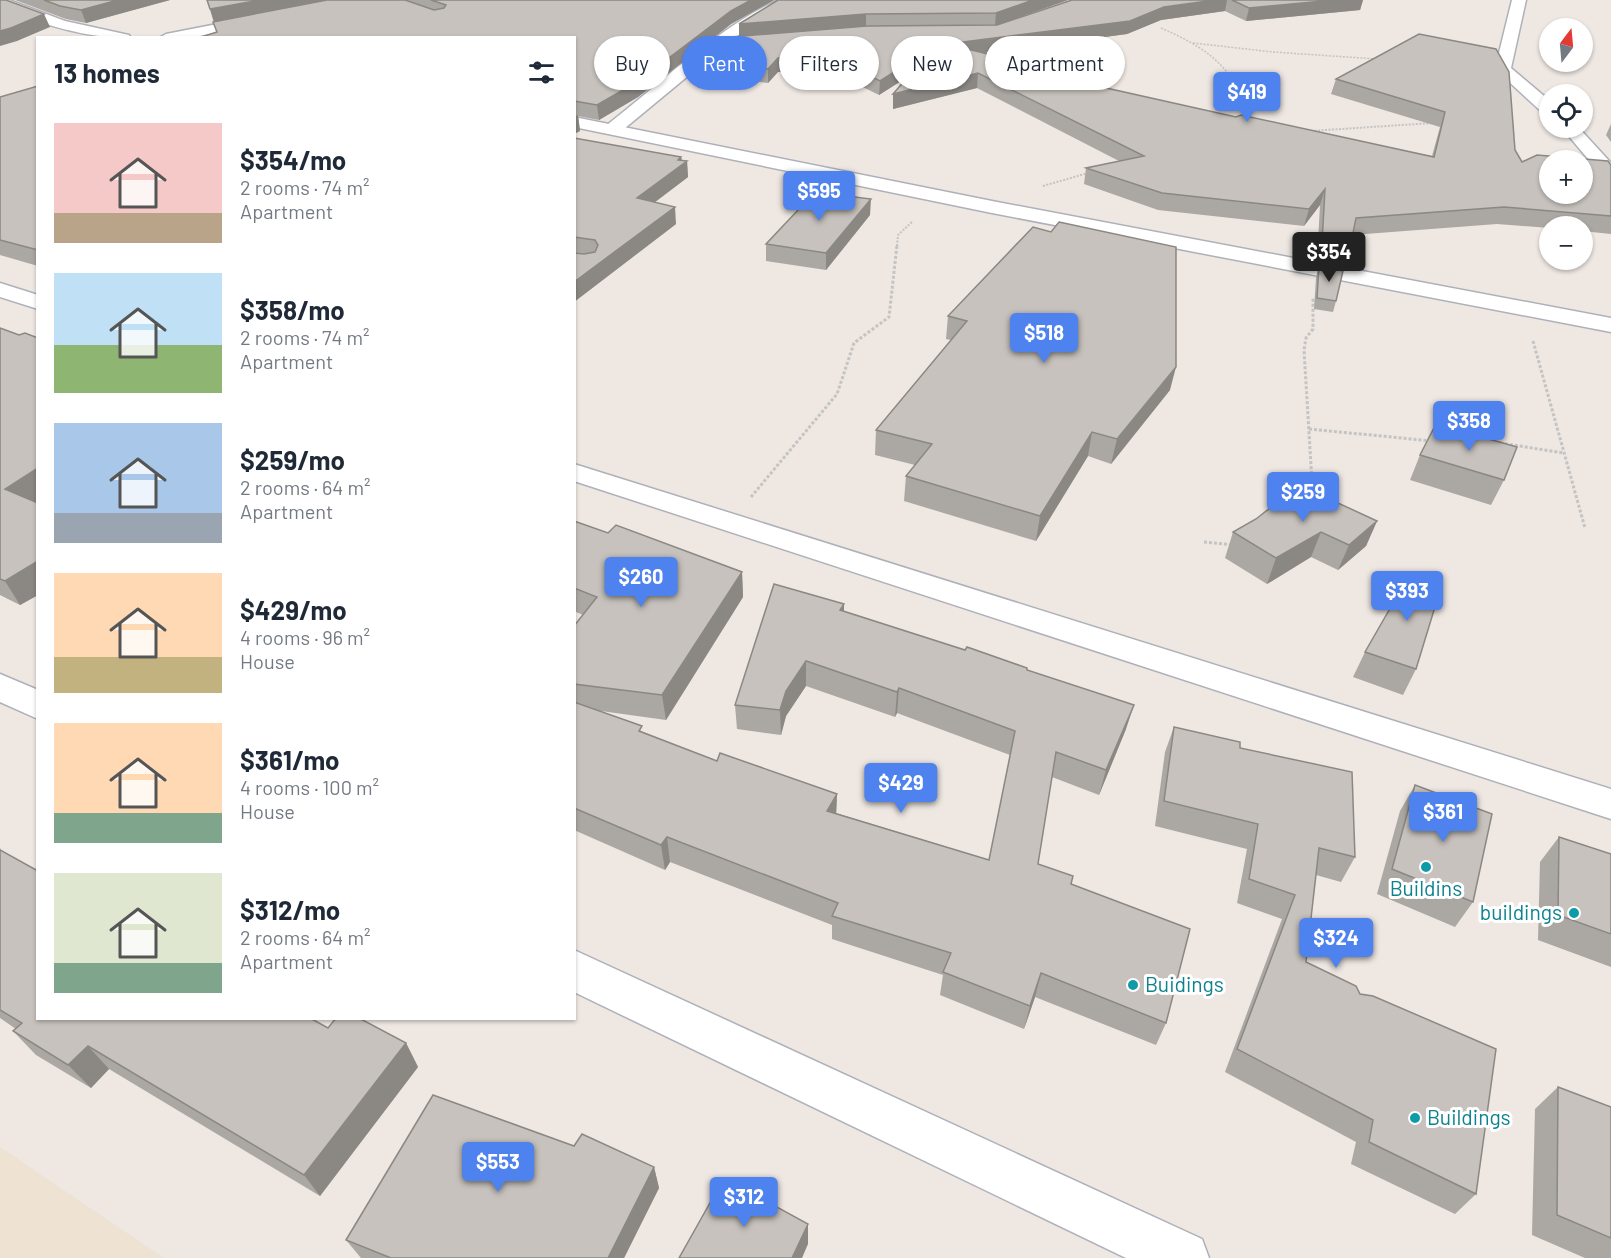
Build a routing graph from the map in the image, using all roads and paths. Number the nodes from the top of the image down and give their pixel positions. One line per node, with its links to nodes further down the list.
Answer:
1 (789, 0): 8 (street)
2 (1520, 0): 12 (street)
3 (0, 1): 6 (street)
4 (276, 16): 7 (street)
5 (1161, 28): 9 (path)
6 (115, 36)
7 (175, 36)
8 (730, 36)
9 (1193, 42): 10 (path); 13 (path)
10 (1380, 60)
11 (682, 74): 16 (street)
12 (1539, 100)
13 (1245, 121)
14 (576, 122): 16 (street)
15 (1441, 123): 17 (path)
16 (613, 129): 21 (street)
17 (1308, 132)
18 (1579, 138): 20 (street)
19 (1089, 173): 22 (path)
20 (1611, 174)
21 (941, 197): 22 (street); 34 (path)
22 (992, 207): 23 (street)
23 (1310, 267): 26 (street); 28 (path)
24 (0, 290): 25 (street)
25 (36, 301)
26 (1524, 309): 27 (street); 31 (path)
27 (1611, 326)
28 (1309, 429): 29 (path); 33 (path)
29 (1438, 441)
30 (1496, 443): 31 (path)
31 (1564, 453): 35 (path)
32 (576, 473): 34 (street)
33 (1295, 496)
34 (730, 522): 40 (street)
35 (1585, 528)
36 (1204, 542): 37 (path)
37 (1235, 545)
38 (0, 687): 39 (street)
39 (36, 705)
40 (1611, 804)
41 (576, 971): 42 (street)
42 (1183, 1258)

